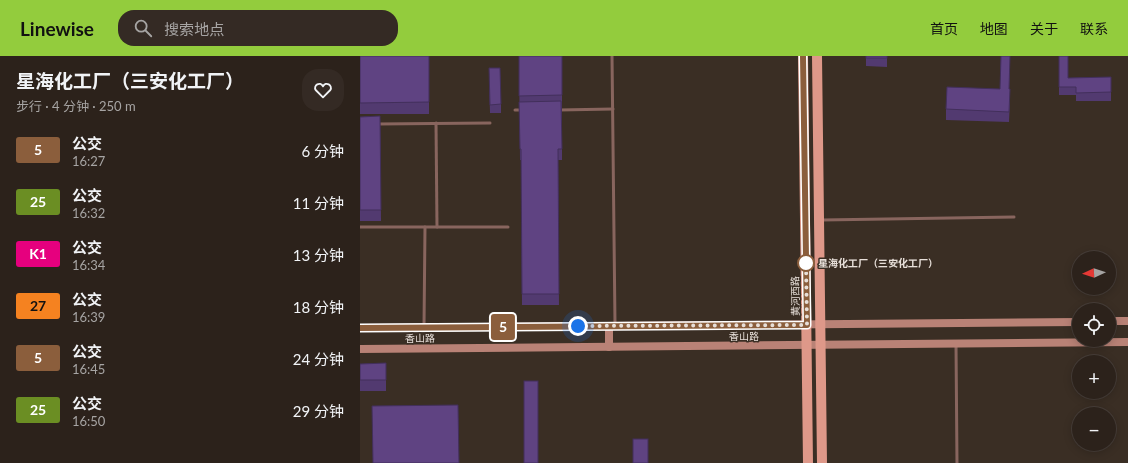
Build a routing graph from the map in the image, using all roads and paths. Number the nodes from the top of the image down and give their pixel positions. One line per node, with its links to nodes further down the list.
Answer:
1 (612, 56): 4 (lane)
2 (803, 56): 20 (main road, 黄河西路)
3 (818, 56): 12 (main road)
4 (613, 109): 7 (lane); 22 (lane)
5 (515, 110): 6 (lane)
6 (530, 110)
7 (552, 110)
8 (490, 122): 9 (lane)
9 (436, 123): 10 (lane); 14 (lane)
10 (375, 124)
11 (1014, 217): 12 (lane)
12 (820, 220): 21 (main road)
13 (425, 227): 14 (lane); 16 (lane); 24 (lane)
14 (437, 227): 15 (lane)
15 (508, 227)
16 (360, 228)
17 (1116, 321): 18 (street)
18 (1128, 321)
19 (1072, 322): 21 (street, 香山路)
20 (807, 325): 21 (street, 香山路); 22 (street, 香山路); 27 (main road, 黄河西路)
21 (821, 325): 28 (main road)
22 (612, 326): 24 (street, 香山路); 29 (street)
23 (360, 328): 24 (street, 香山路)
24 (424, 328)
25 (1128, 342): 26 (street, 香山路)
26 (956, 344): 28 (street, 香山路); 33 (lane)
27 (807, 345): 28 (street, 香山路); 29 (street, 香山路); 31 (main road, 黄河西路)
28 (821, 345): 32 (main road)
29 (609, 347): 30 (street, 香山路)
30 (360, 349)
31 (808, 463)
32 (822, 463)
33 (957, 463)

